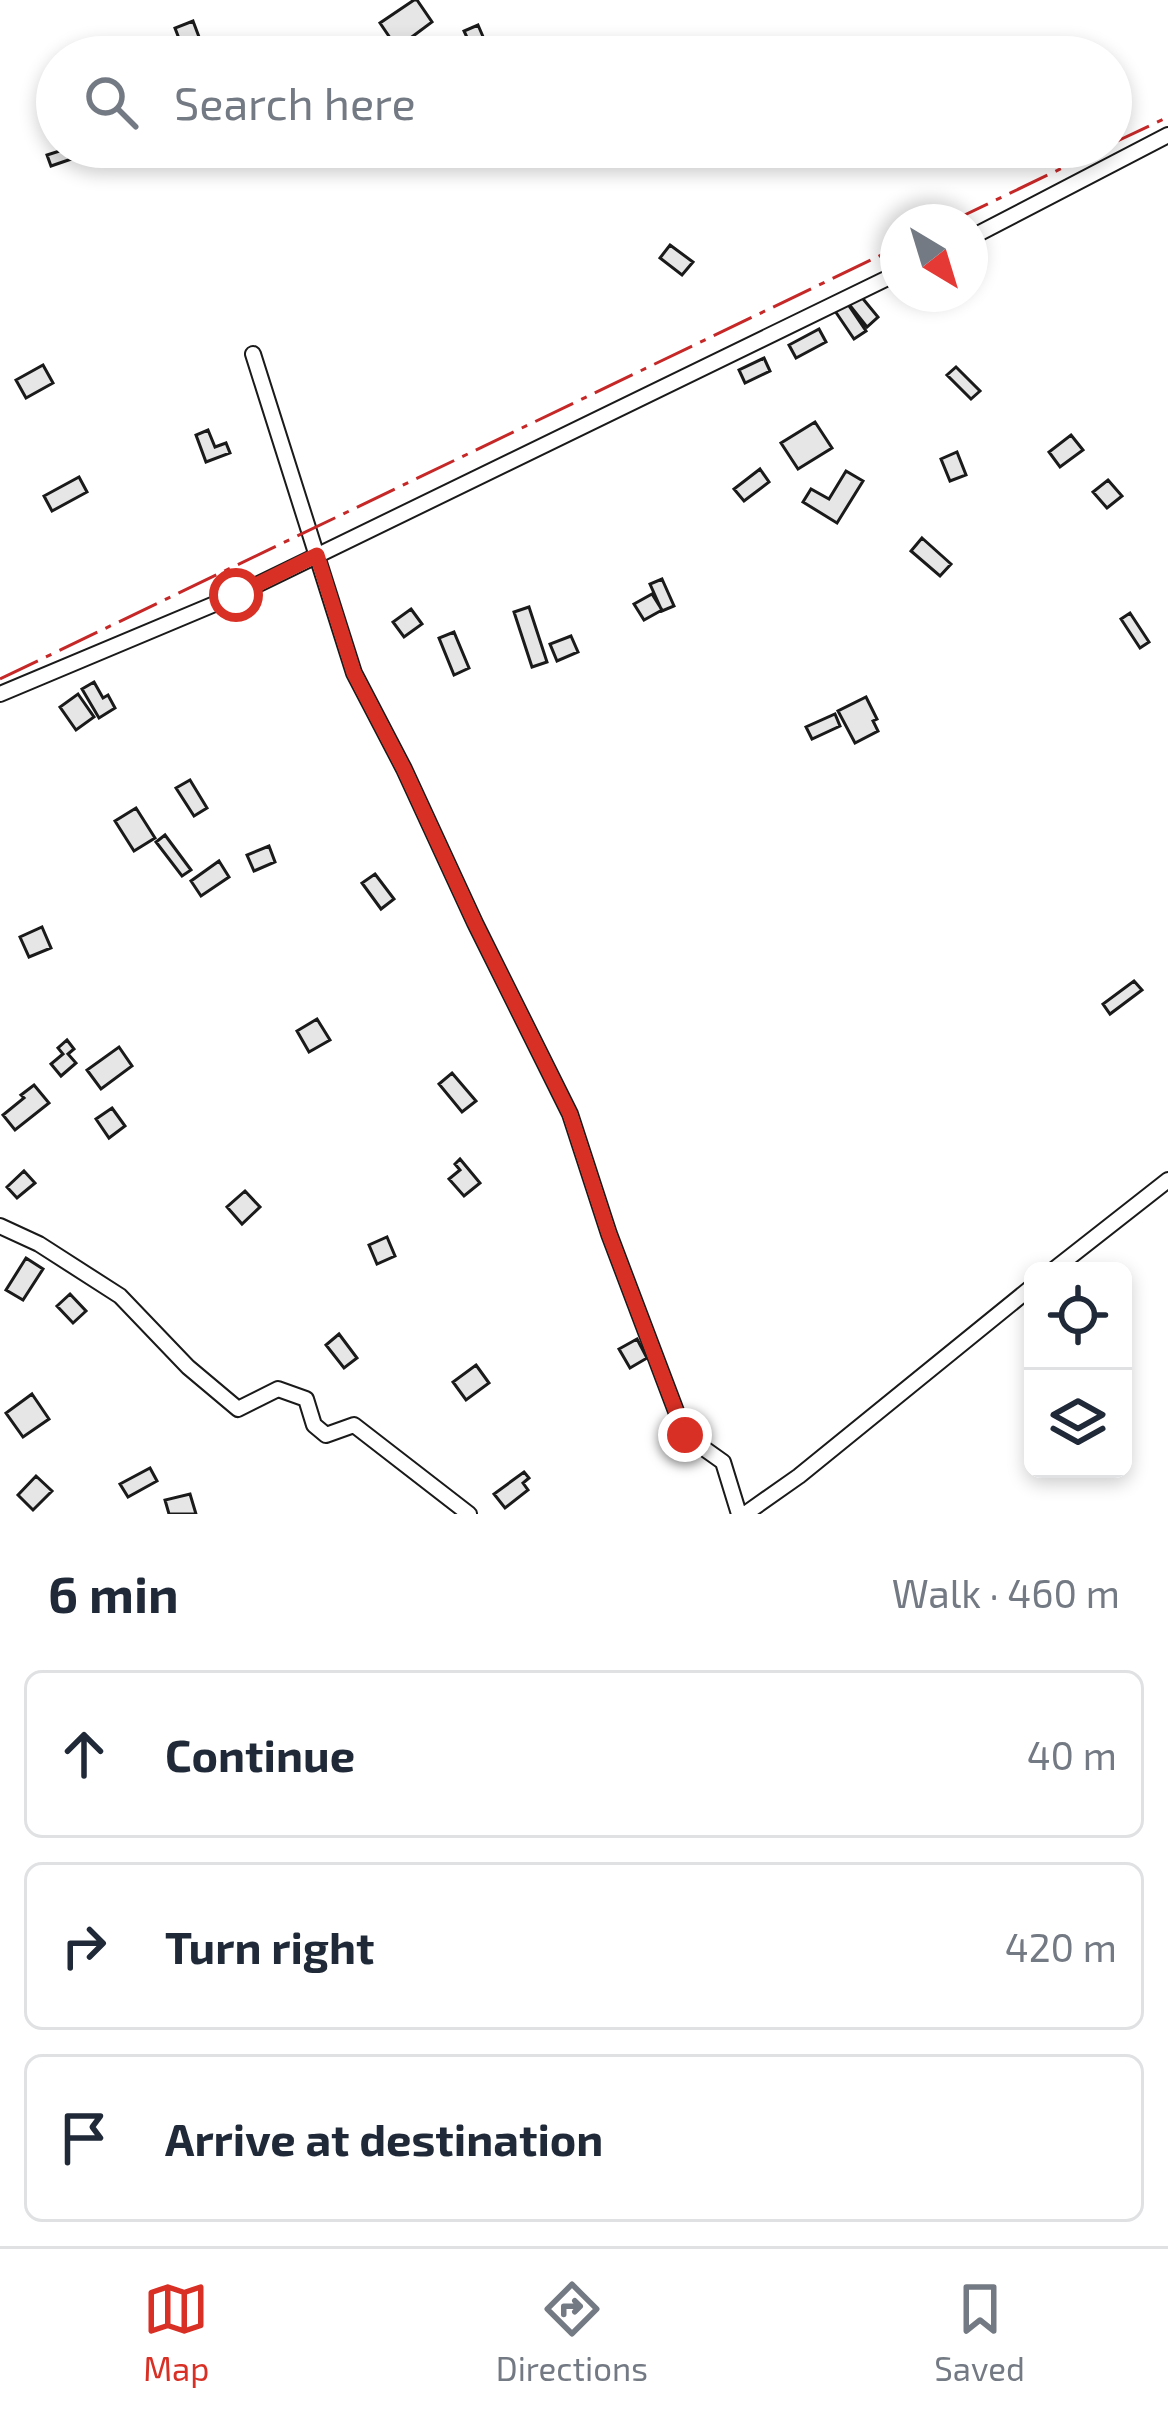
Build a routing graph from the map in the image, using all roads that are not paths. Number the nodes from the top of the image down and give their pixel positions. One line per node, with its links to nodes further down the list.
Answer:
1 (1168, 135): 2 (street)
2 (1132, 154)
3 (1105, 168): 4 (street)
4 (988, 229)
5 (880, 282): 7 (street)
6 (253, 354): 7 (street)
7 (317, 555): 8 (street); 14 (street)
8 (0, 694)
9 (1168, 1180): 11 (street)
10 (0, 1226): 13 (street)
11 (1063, 1262)
12 (1024, 1293): 14 (street)
13 (469, 1514)
14 (742, 1514)

